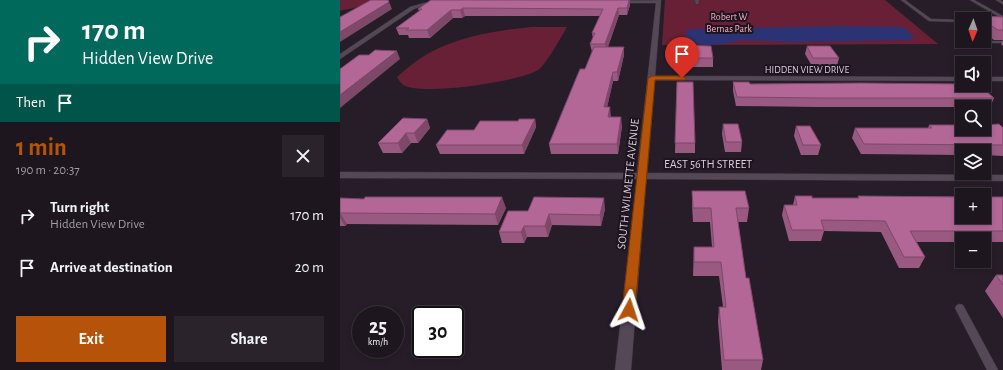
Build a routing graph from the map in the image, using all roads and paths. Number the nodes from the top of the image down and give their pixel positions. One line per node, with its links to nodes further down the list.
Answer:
1 (903, 0): 9 (lane)
2 (972, 0): 8 (lane)
3 (998, 0): 7 (lane)
4 (659, 1): 5 (street); 15 (street, SOUTH WILMETTE AVENUE)
5 (607, 2)
6 (447, 3): 14 (street)
7 (1003, 3)
8 (1003, 18)
9 (955, 21)
10 (997, 21): 11 (lane)
11 (1003, 21)
12 (991, 42): 13 (lane)
13 (1003, 42)
14 (340, 57)
15 (652, 78): 16 (street, HIDDEN VIEW DRIVE); 20 (street, SOUTH WILMETTE AVENUE)
16 (955, 79)
17 (991, 79): 18 (street)
18 (1003, 79)
19 (340, 175): 20 (street, EAST 56TH STREET)
20 (642, 176): 21 (street, EAST 56TH STREET); 23 (street, SOUTH WILMETTE AVENUE)
21 (1003, 178)
22 (960, 308): 24 (lane)
23 (623, 370)
24 (993, 370)

